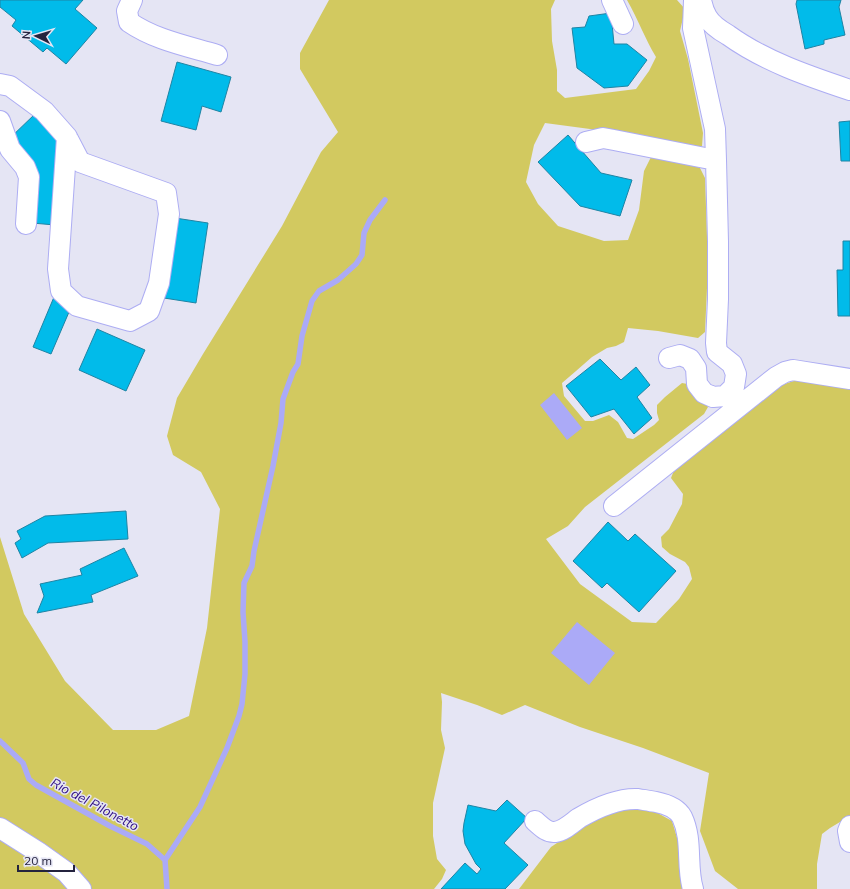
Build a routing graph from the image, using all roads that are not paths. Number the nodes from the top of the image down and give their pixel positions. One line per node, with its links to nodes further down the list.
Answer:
1 (132, 0): 6 (street)
2 (612, 0): 5 (street)
3 (694, 0): 12 (street)
4 (701, 0): 8 (street)
5 (623, 24)
6 (217, 55)
7 (0, 84): 10 (street)
8 (850, 90)
9 (0, 121): 13 (street)
10 (67, 137): 10 (street)
11 (586, 142): 12 (street)
12 (716, 160): 14 (street)
13 (26, 224)
14 (669, 358)
15 (850, 378): 16 (street)
16 (614, 506)
17 (535, 821): 22 (street)
18 (850, 826): 20 (street)
19 (0, 828): 21 (street)
20 (850, 842)
21 (82, 889)
22 (692, 889)

